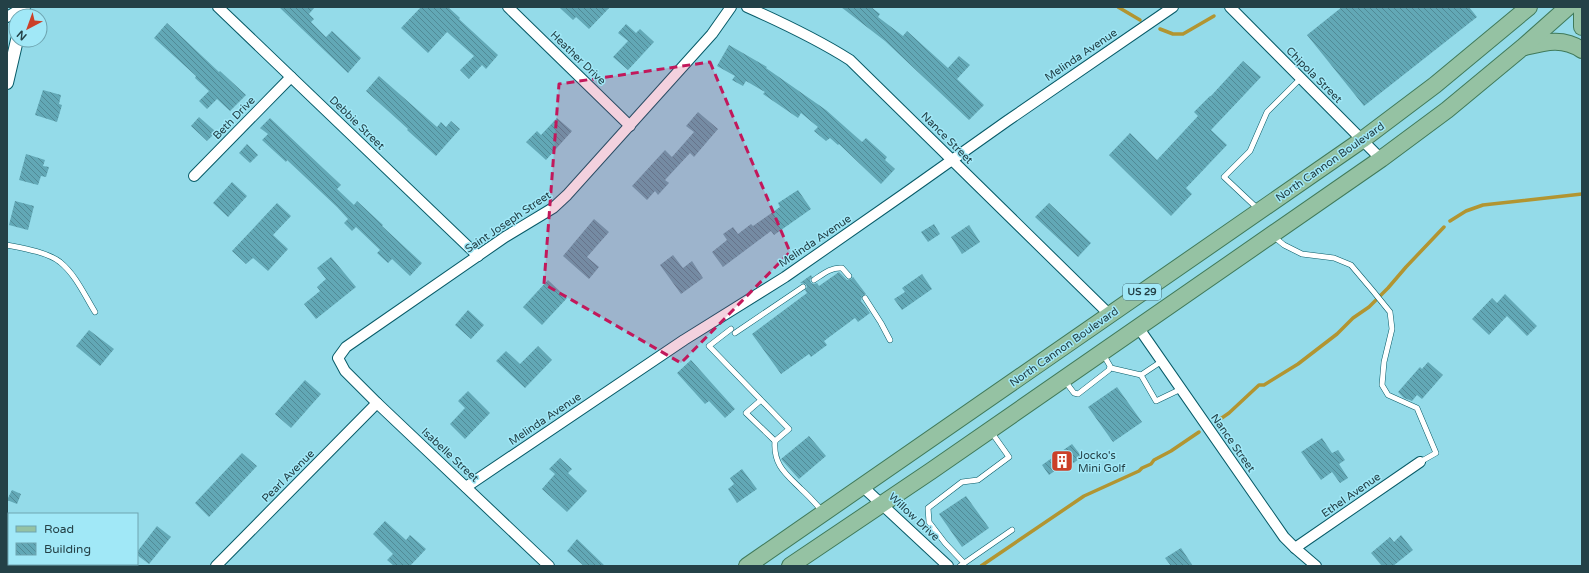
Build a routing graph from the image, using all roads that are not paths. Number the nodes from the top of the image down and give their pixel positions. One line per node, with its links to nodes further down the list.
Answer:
1 (24, 7): 12 (street)
2 (218, 7): 18 (street, Debbie Street)
3 (508, 7): 21 (street, Heather Drive)
4 (731, 7): 21 (street, Saint Joseph Street)
5 (747, 7): 24 (street, Nance Street)
6 (1173, 7): 24 (street, Melinda Avenue)
7 (1230, 7): 19 (street, Chipola Street)
8 (1510, 7): 14 (main road)
9 (1529, 7): 14 (main road, North Cannon Boulevard / US 29)
10 (1568, 7): 15 (main road, US 29)
11 (1582, 7): 13 (main road)
12 (7, 18)
13 (1582, 27)
14 (1482, 47): 22 (main road, North Cannon Boulevard / US 29)
15 (1523, 47): 17 (main road); 23 (main road, US 29)
16 (15, 48): 20 (street)
17 (1582, 50)
18 (291, 77): 25 (street, Beth Drive); 29 (street, Debbie Street)
19 (1301, 78): 22 (street, Chipola Street); 26 (lane)
20 (7, 83)
21 (630, 126): 29 (street, Saint Joseph Street)
22 (1362, 140): 23 (street, Chipola Street); 26 (main road, North Cannon Boulevard / US 29)
23 (1381, 159): 27 (main road, US 29)
24 (952, 160): 35 (street, Nance Street); 51 (street, Melinda Avenue)
25 (194, 176)
26 (1261, 211): 35 (main road, North Cannon Boulevard / US 29)
27 (1272, 234): 36 (main road, US 29); 49 (lane)
28 (7, 245): 34 (lane)
29 (478, 256): 39 (street, Saint Joseph Street)
30 (849, 276): 31 (lane)
31 (814, 280)
32 (803, 287): 45 (lane)
33 (865, 298): 37 (lane)
34 (96, 312)
35 (1110, 315): 50 (main road, North Cannon Boulevard / US 29)
36 (1138, 327): 38 (main road, US 29); 40 (street, Nance Street)
37 (890, 340)
38 (1102, 352): 41 (lane); 43 (main road, US 29)
39 (338, 358): 46 (street, Isabelle Street)
40 (1162, 361): 42 (lane); 44 (street, Nance Street)
41 (1111, 368): 42 (lane); 43 (lane)
42 (1141, 375): 44 (lane)
43 (1063, 379): 47 (main road, US 29)
44 (1181, 389): 55 (street, Nance Street)
45 (761, 400): 48 (lane); 48 (lane)
46 (378, 403): 51 (street, Isabelle Street); 57 (street, Pearl Avenue)
47 (989, 430): 52 (main road, US 29); 56 (lane)
48 (775, 441): 53 (lane)
49 (1420, 462): 55 (street, Ethel Avenue)
50 (862, 486): 52 (street, Willow Drive); 53 (main road, North Cannon Boulevard / US 29)
51 (466, 487): 58 (street, Isabelle Street)
52 (881, 504): 60 (main road, US 29); 61 (street, Willow Drive)
53 (824, 513): 59 (main road, North Cannon Boulevard / US 29)
54 (1012, 530): 56 (lane)
55 (1295, 548): 62 (street, Nance Street)
56 (962, 565)
57 (216, 566)
58 (549, 566)
59 (747, 566)
60 (790, 566)
61 (948, 566)
62 (1316, 566)

